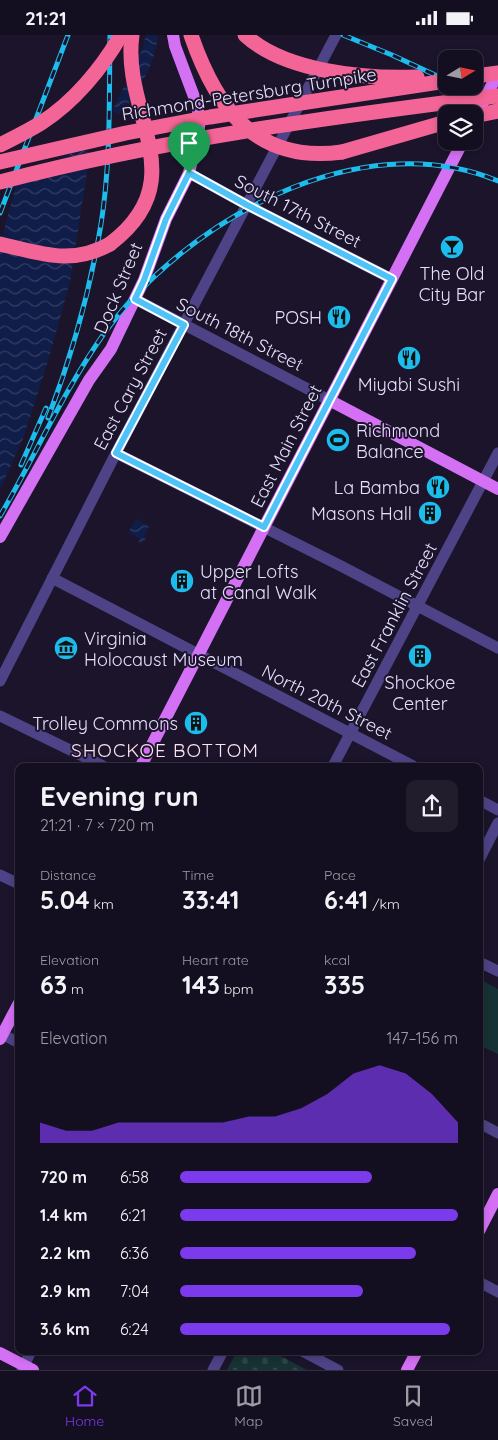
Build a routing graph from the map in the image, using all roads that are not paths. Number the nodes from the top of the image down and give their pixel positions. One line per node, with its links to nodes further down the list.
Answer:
1 (121, 35): 15 (highway, bridge)
2 (132, 35): 21 (highway, bridge)
3 (173, 35): 18 (main road, Dock Street)
4 (190, 35): 14 (highway, bridge)
5 (245, 35): 8 (highway, bridge)
6 (336, 35): 20 (street, East Cary Street)
7 (485, 75): 11 (main road)
8 (438, 76)
9 (438, 82): 17 (highway, Richmond-Petersburg Turnpike, bridge)
10 (498, 95): 19 (highway, Richmond-Petersburg Turnpike, bridge)
11 (478, 105)
12 (498, 111): 13 (highway, bridge)
13 (483, 114)
14 (438, 124)
15 (0, 145)
16 (458, 150): 22 (main road, East Main Street)
17 (0, 161)
18 (189, 173): 20 (street, South 17th Street); 23 (main road, Dock Street)
19 (0, 182)
20 (247, 205): 22 (street, South 17th Street); 24 (street, East Cary Street)
21 (0, 244)
22 (392, 279): 25 (main road, East Main Street)
23 (135, 299): 24 (street, South 18th Street); 31 (main road, Dock Street)
24 (184, 325): 25 (street, South 18th Street); 26 (street, East Cary Street)
25 (329, 400): 28 (main road); 30 (main road, East Main Street)
26 (116, 453): 30 (street); 32 (street, East Cary Street)
27 (498, 453): 28 (street, East Franklin Street)
28 (484, 481): 29 (main road); 33 (street, East Franklin Street)
29 (498, 489)
30 (264, 527): 33 (street); 35 (main road, East Main Street)
31 (0, 537)
32 (52, 578): 35 (street, North 20th Street); 36 (street, East Cary Street)
33 (418, 607): 34 (street); 38 (street, East Franklin Street)
34 (498, 648)
35 (198, 654): 38 (street, North 20th Street); 40 (main road, East Main Street)
36 (0, 681)
37 (0, 716): 39 (street)
38 (351, 734): 41 (street, East Franklin Street); 42 (street, North 20th Street)
39 (97, 763)
40 (143, 763)
41 (336, 763)
42 (407, 763)
43 (483, 802): 44 (street)
44 (498, 810)
45 (498, 823): 46 (street)
46 (483, 852)
47 (0, 875): 48 (street)
48 (15, 882)
49 (483, 964): 50 (street)
50 (498, 971)
51 (15, 1010): 52 (main road)
52 (1, 1036): 53 (street)
53 (15, 1041)
54 (483, 1125): 55 (street)
55 (498, 1133)
56 (498, 1194): 57 (main road)
57 (483, 1223)
58 (483, 1284): 59 (street)
59 (498, 1292)
60 (0, 1353): 65 (main road)
61 (30, 1355): 65 (street)
62 (221, 1355): 66 (street)
63 (310, 1355): 67 (street)
64 (415, 1355): 68 (main road)
65 (26, 1368)
66 (213, 1370)
67 (338, 1370)
68 (407, 1370)

